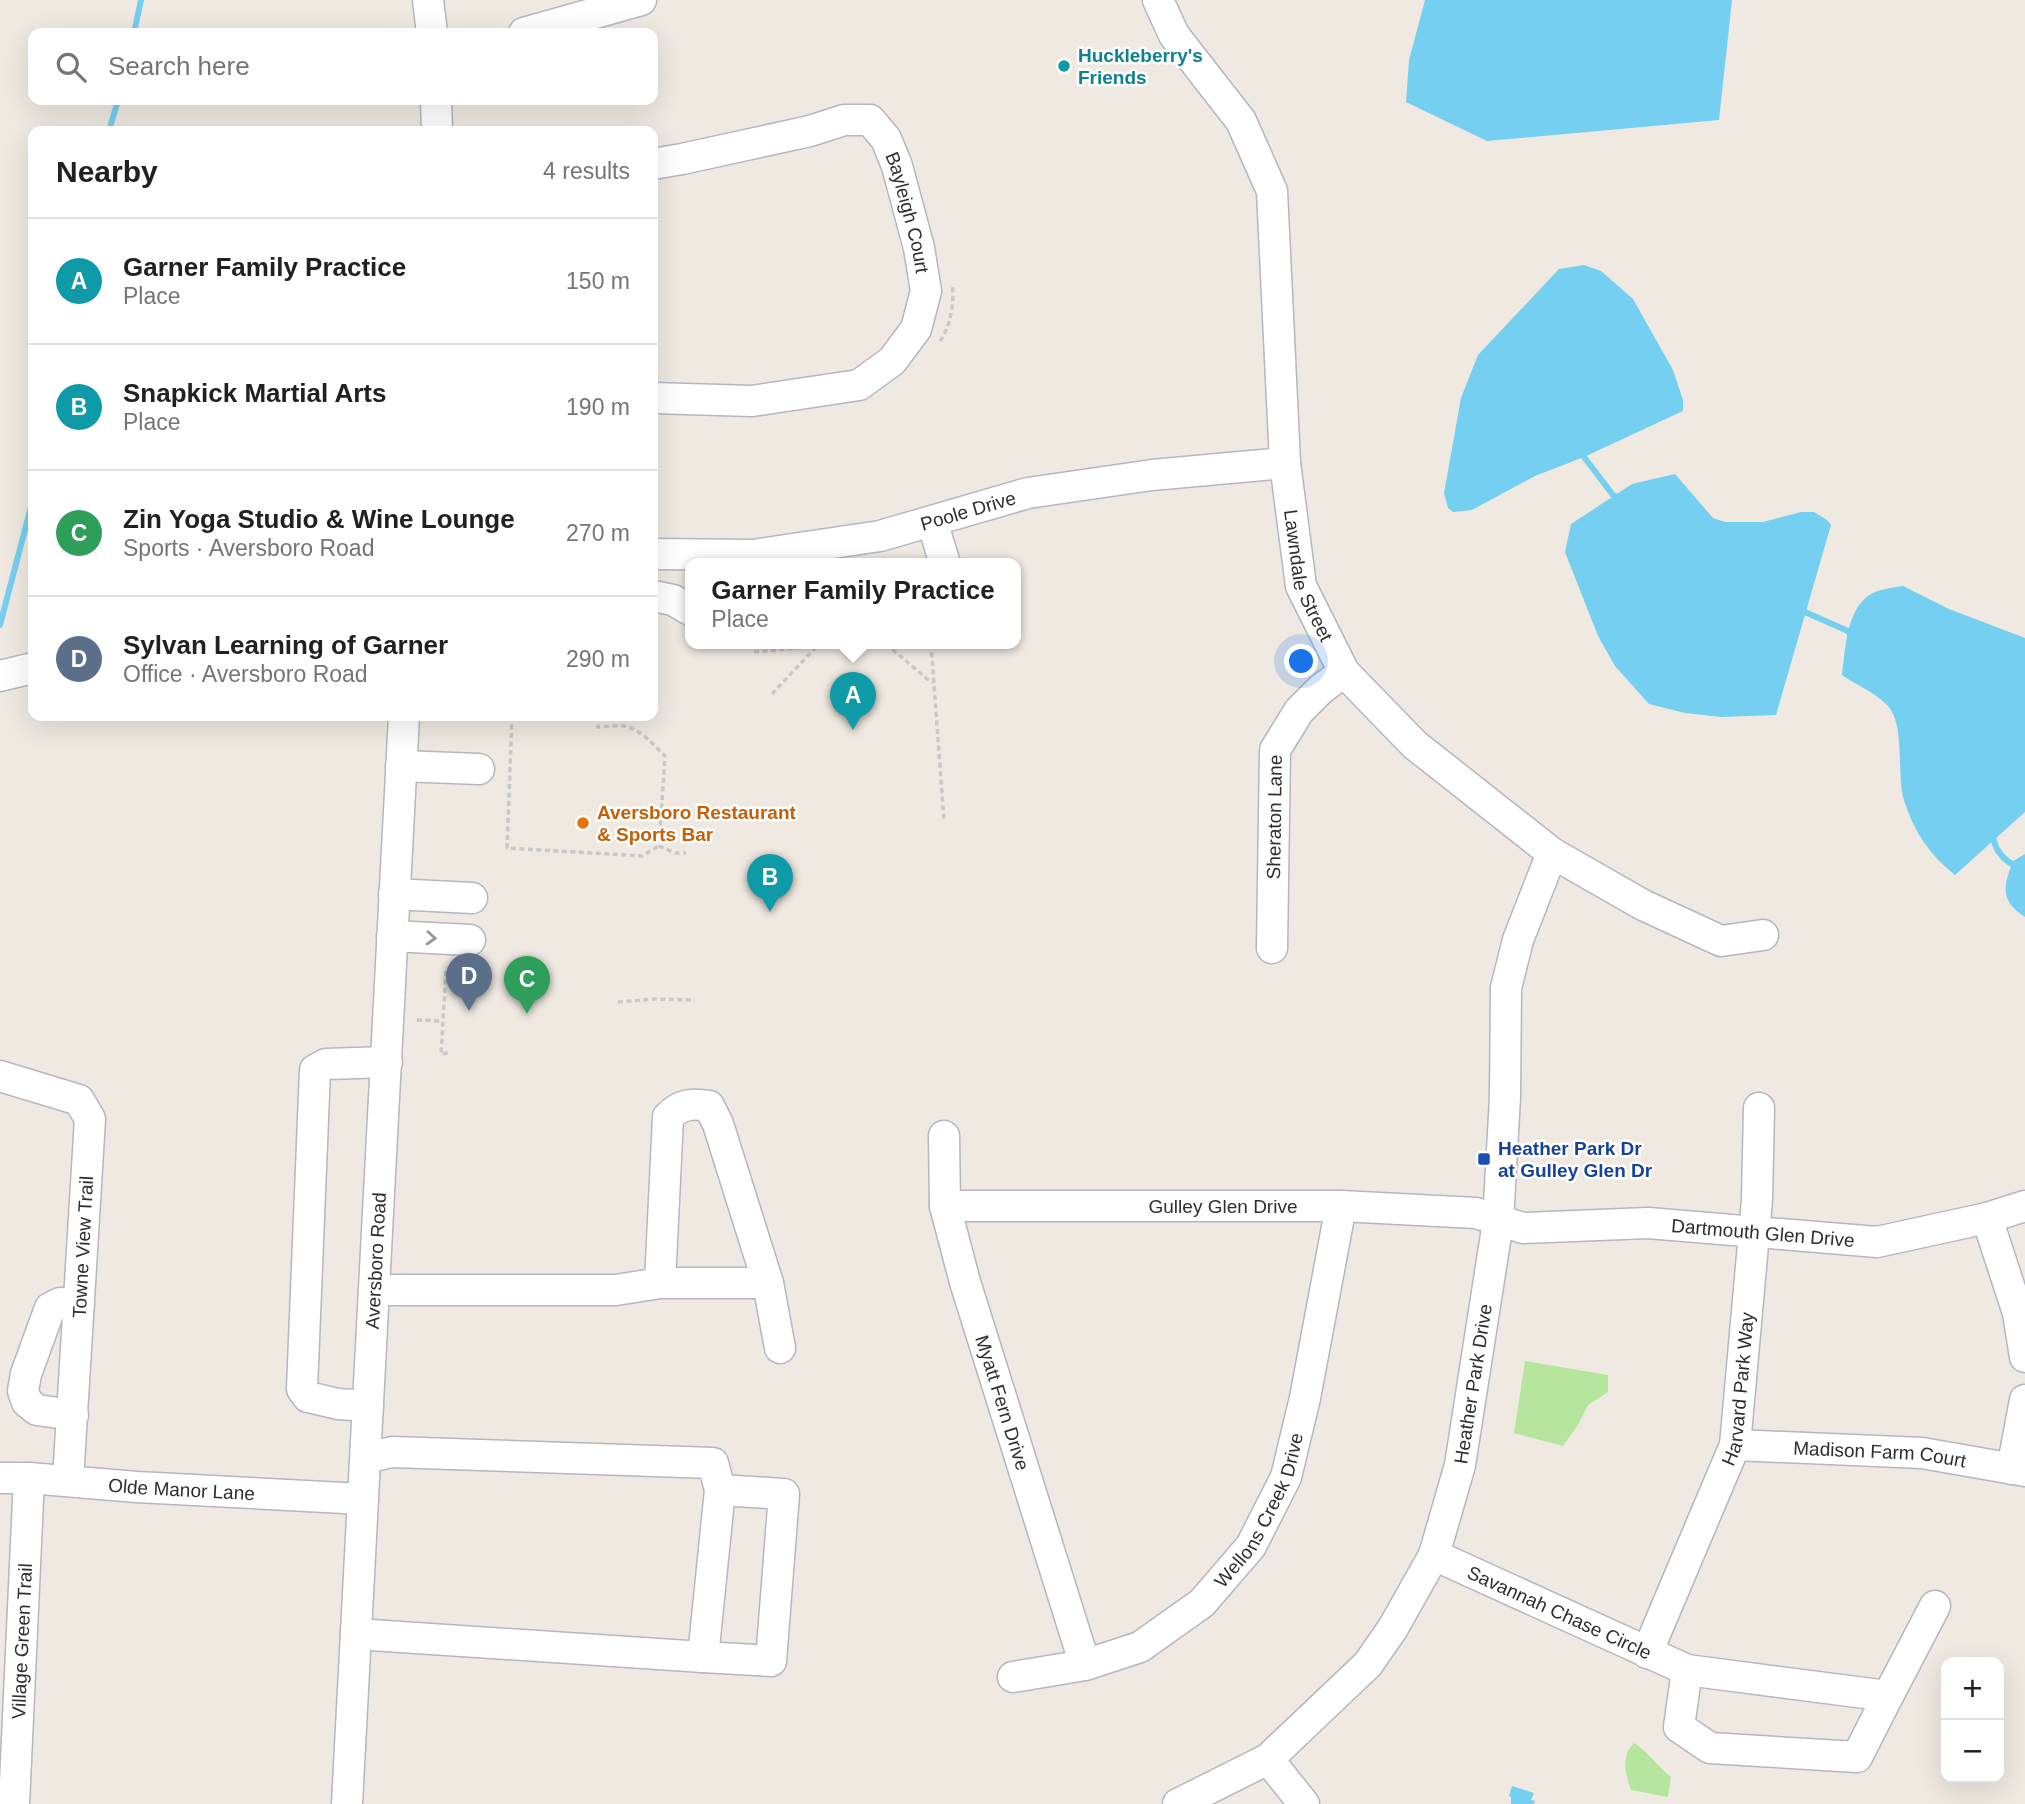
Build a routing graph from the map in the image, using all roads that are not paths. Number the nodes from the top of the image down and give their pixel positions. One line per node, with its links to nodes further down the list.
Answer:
1 (428, 0): 4 (street)
2 (641, 0): 5 (street)
3 (1158, 0): 10 (street, Lawndale Street)
4 (431, 28)
5 (542, 28)
6 (436, 105): 7 (street)
7 (437, 126)
8 (658, 163): 9 (street, Bayleigh Court)
9 (658, 398)
10 (1285, 463): 11 (street, Poole Drive); 17 (street, Lawndale Street)
11 (932, 521): 12 (street, Poole Drive); 13 (street)
12 (658, 554)
13 (943, 558)
14 (658, 597): 15 (street)
15 (685, 607)
16 (28, 668): 18 (street)
17 (1344, 672): 22 (street, Lawndale Street); 28 (street, Sheraton Lane)
18 (0, 676)
19 (404, 721): 20 (street, Aversboro Road)
20 (401, 766): 21 (street); 23 (street, Aversboro Road)
21 (479, 769)
22 (1552, 853): 25 (street, Lawndale Street); 37 (street, Heather Park Drive)
23 (394, 894): 24 (street); 26 (street, Aversboro Road)
24 (472, 898)
25 (1763, 935)
26 (392, 936): 27 (street, one-way to 27); 29 (street, Aversboro Road)
27 (470, 940)
28 (1272, 948)
29 (387, 1062): 41 (street, Aversboro Road); 46 (street)
30 (0, 1076): 42 (street, Towne View Trail)
31 (1759, 1108): 38 (street, Harvard Park Way)
32 (944, 1136): 33 (street, Myatt Fern Drive)
33 (945, 1206): 34 (street, Gulley Glen Drive); 60 (street, Myatt Fern Drive)
34 (1341, 1206): 37 (street, Gulley Glen Drive); 60 (street, Wellons Creek Drive)
35 (2025, 1206): 36 (street, Dartmouth Glen Drive)
36 (1987, 1218): 38 (street, Dartmouth Glen Drive); 44 (street)
37 (1498, 1222): 38 (street, Dartmouth Glen Drive); 55 (street, Heather Park Drive)
38 (1753, 1231): 48 (street, Harvard Park Way)
39 (660, 1283): 40 (street); 40 (street); 41 (street)
40 (768, 1283): 43 (street)
41 (374, 1290): 46 (street, Aversboro Road)
42 (79, 1306): 47 (street, Towne View Trail); 47 (street)
43 (780, 1348)
44 (2025, 1357)
45 (2025, 1399): 50 (street)
46 (368, 1406): 49 (street, Aversboro Road)
47 (73, 1415): 52 (street, Towne View Trail)
48 (1735, 1445): 50 (street, Madison Farm Court); 58 (street, Harvard Park Way)
49 (366, 1458): 53 (street); 54 (street, Aversboro Road)
50 (2019, 1470)
51 (14, 1478): 52 (street, Olde Manor Lane); 65 (street, Village Green Trail)
52 (68, 1480): 54 (street, Olde Manor Lane)
53 (720, 1490): 59 (street); 59 (street)
54 (363, 1499): 57 (street, Aversboro Road)
55 (1434, 1555): 58 (street, Savannah Chase Circle); 64 (street, Heather Park Drive)
56 (1935, 1606): 63 (street)
57 (356, 1634): 59 (street); 66 (street, Aversboro Road)
58 (1647, 1653): 61 (street, Savannah Chase Circle)
59 (703, 1657)
60 (1085, 1665): 62 (street, Wellons Creek Drive)
61 (1687, 1670): 63 (street, Savannah Chase Circle); 63 (street)
62 (1013, 1677)
63 (1888, 1696)
64 (1268, 1759): 67 (street, Heather Park Drive); 68 (street)
65 (14, 1804)
66 (347, 1804)
67 (1178, 1804)
68 (1304, 1804)

